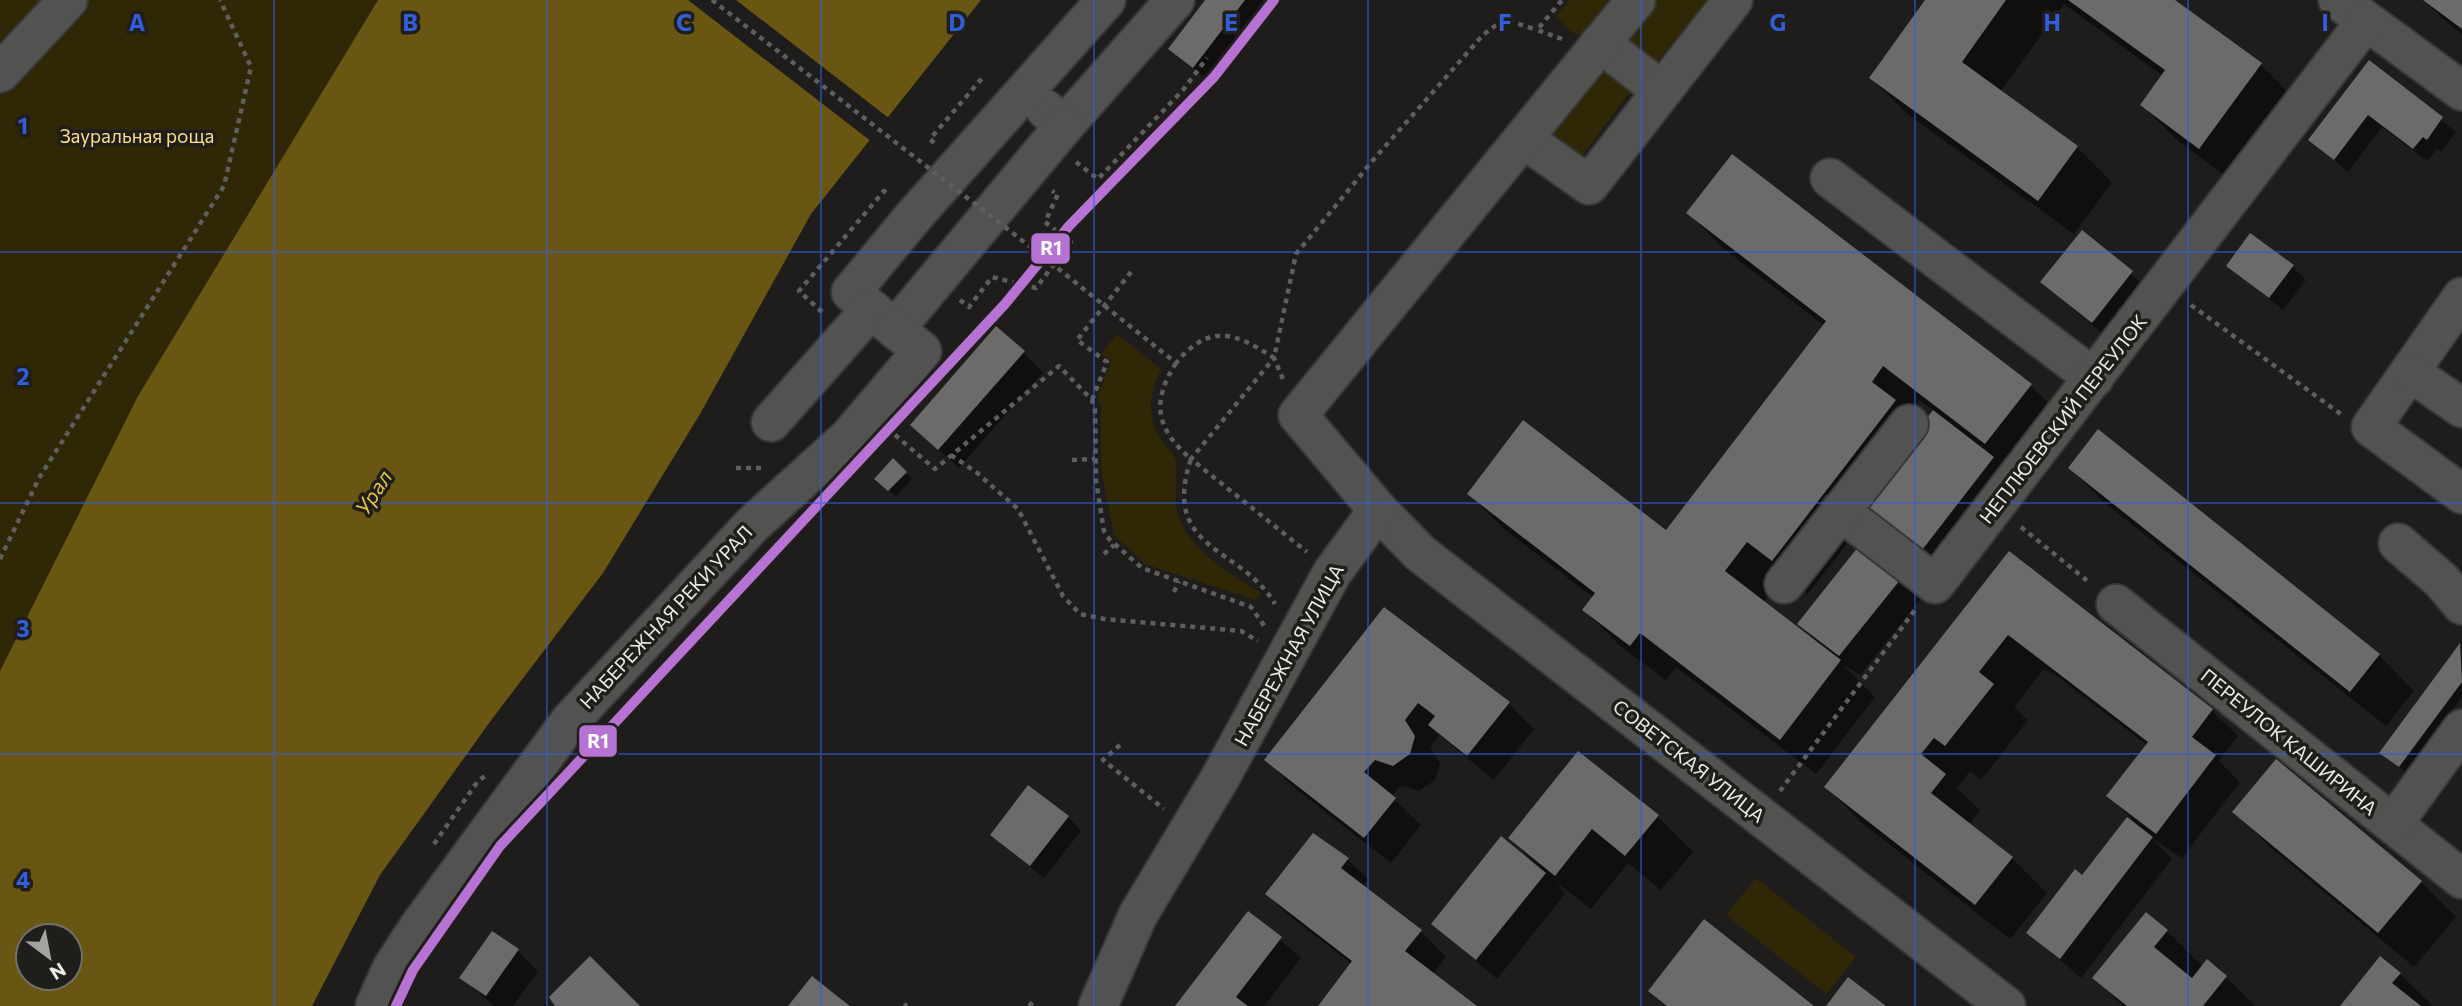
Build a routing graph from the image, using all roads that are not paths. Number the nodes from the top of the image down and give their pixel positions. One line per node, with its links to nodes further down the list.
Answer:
1 (68, 0): 8 (street)
2 (1106, 0): 10 (street, НАБЕРЕЖНАЯ РЕКИ УРАЛ)
3 (1175, 0): 13 (street)
4 (1636, 0): 7 (street)
5 (1733, 0): 9 (street)
6 (2352, 11): 11 (street); 18 (street, НЕПЛЮЕВСКИЙ ПЕРЕУЛОК)
7 (1600, 43): 9 (street); 12 (street)
8 (0, 72)
9 (1661, 90): 12 (street)
10 (1024, 91): 13 (street); 16 (street, НАБЕРЕЖНАЯ РЕКИ УРАЛ)
11 (2462, 92)
12 (1524, 139): 23 (street)
13 (1069, 144): 16 (street)
14 (1830, 178): 18 (street)
15 (2458, 312): 17 (street)
16 (883, 319): 20 (street); 32 (street, НАБЕРЕЖНАЯ РЕКИ УРАЛ)
17 (2410, 372): 19 (street); 22 (street)
18 (2094, 378): 24 (street, НЕПЛЮЕВСКИЙ ПЕРЕУЛОК)
19 (2462, 408)
20 (771, 422)
21 (1909, 424): 24 (street)
22 (2462, 494)
23 (1378, 510): 33 (street, НАБЕРЕЖНАЯ УЛИЦА); 34 (street, СОВЕТСКАЯ УЛИЦА)
24 (1840, 511): 26 (street)
25 (2398, 543): 28 (street)
26 (1784, 584)
27 (2116, 604): 30 (street, ПЕРЕУЛОК КАШИРИНА)
28 (2462, 605)
29 (2462, 729): 30 (street)
30 (2393, 824): 31 (street, ПЕРЕУЛОК КАШИРИНА)
31 (2462, 879)
32 (375, 1006)
33 (1098, 1006)
34 (2006, 1006)

